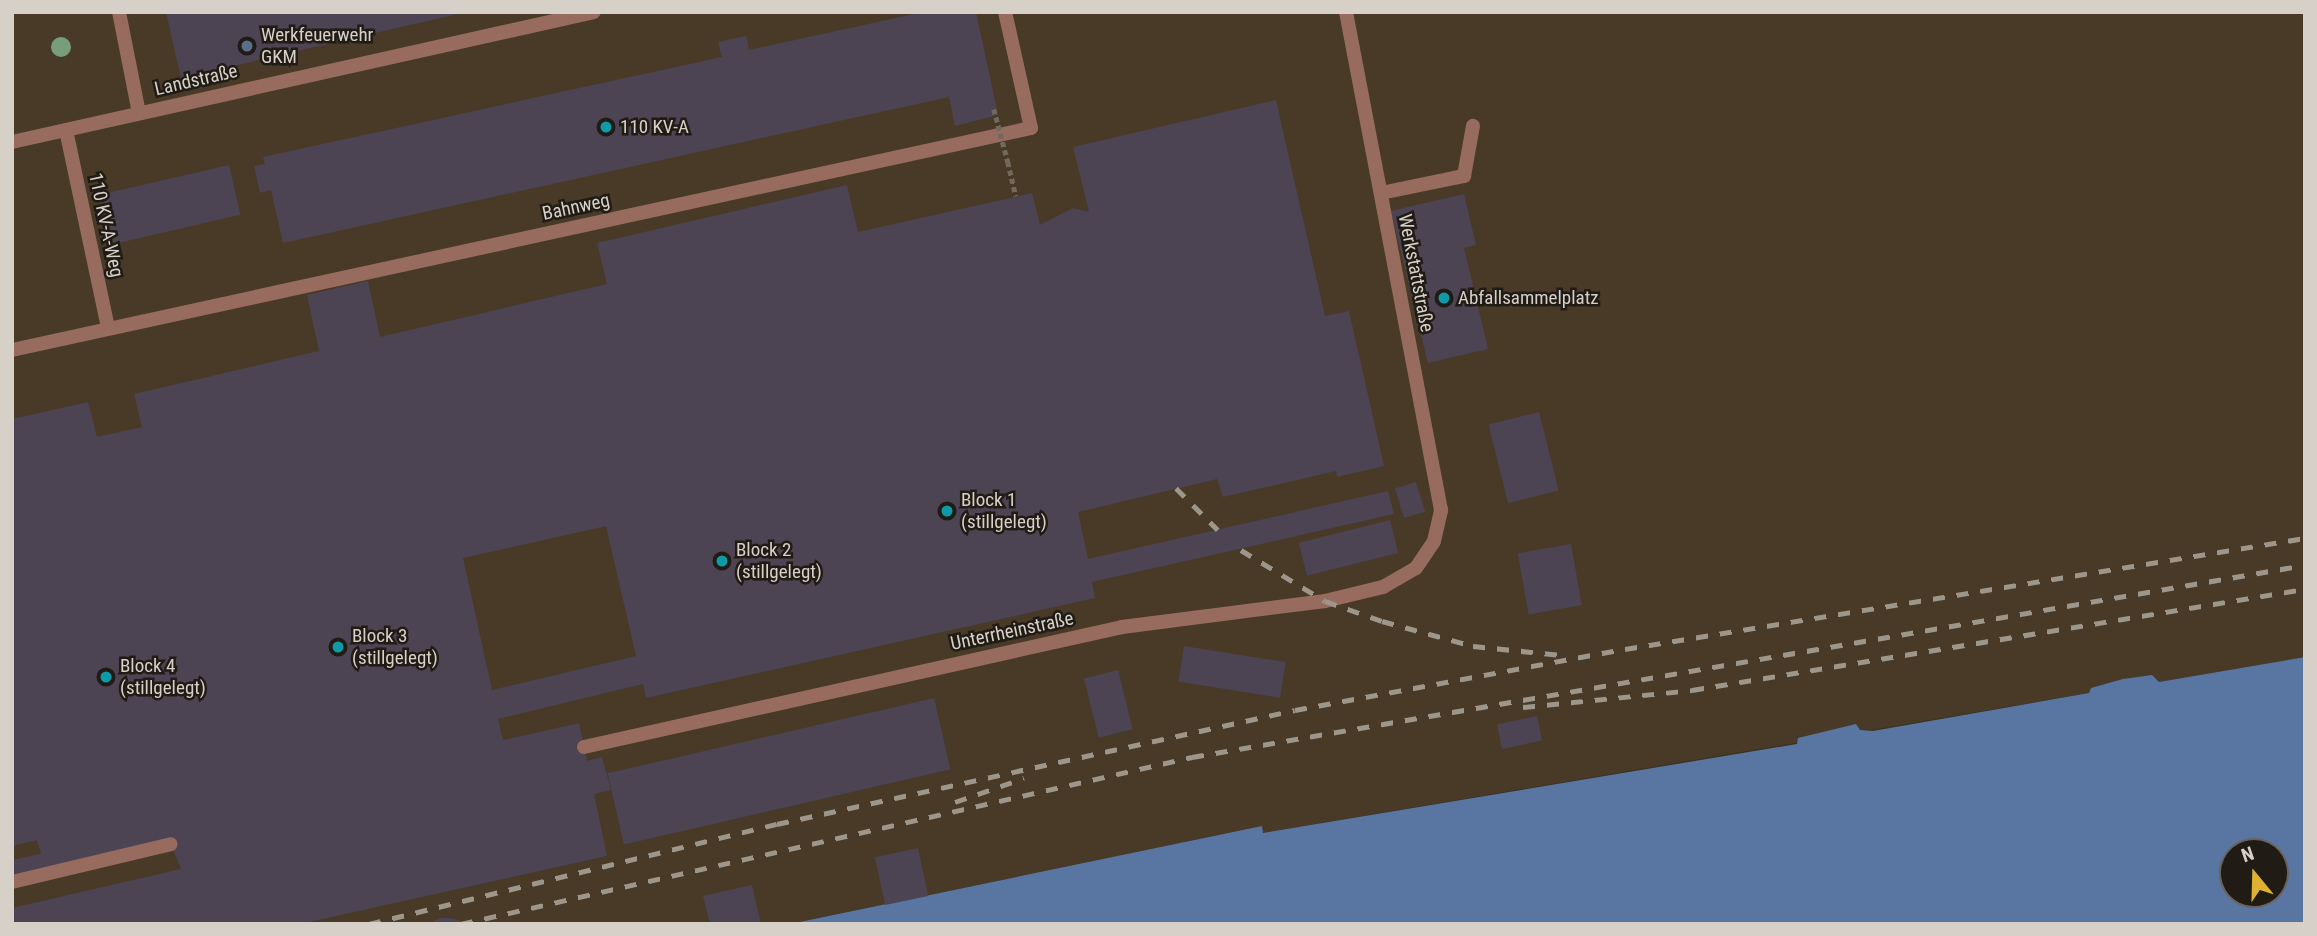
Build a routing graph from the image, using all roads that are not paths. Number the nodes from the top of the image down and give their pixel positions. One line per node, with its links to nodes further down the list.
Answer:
1 (119, 12): 5 (lane)
2 (594, 12): 5 (lane, Landstraße)
3 (1005, 12): 10 (lane, Bahnweg)
4 (1346, 12): 9 (lane, Werkstattstraße)
5 (139, 113): 7 (lane, Landstraße)
6 (1474, 126): 9 (lane)
7 (66, 130): 8 (lane, Landstraße); 10 (lane, 110 KV-A-Weg)
8 (12, 142)
9 (1381, 193): 12 (lane, Werkstattstraße)
10 (108, 328): 11 (lane, Bahnweg)
11 (12, 349)
12 (1434, 541): 13 (lane, Unterrheinstraße)
13 (584, 747)
14 (171, 845): 15 (lane)
15 (12, 882)

